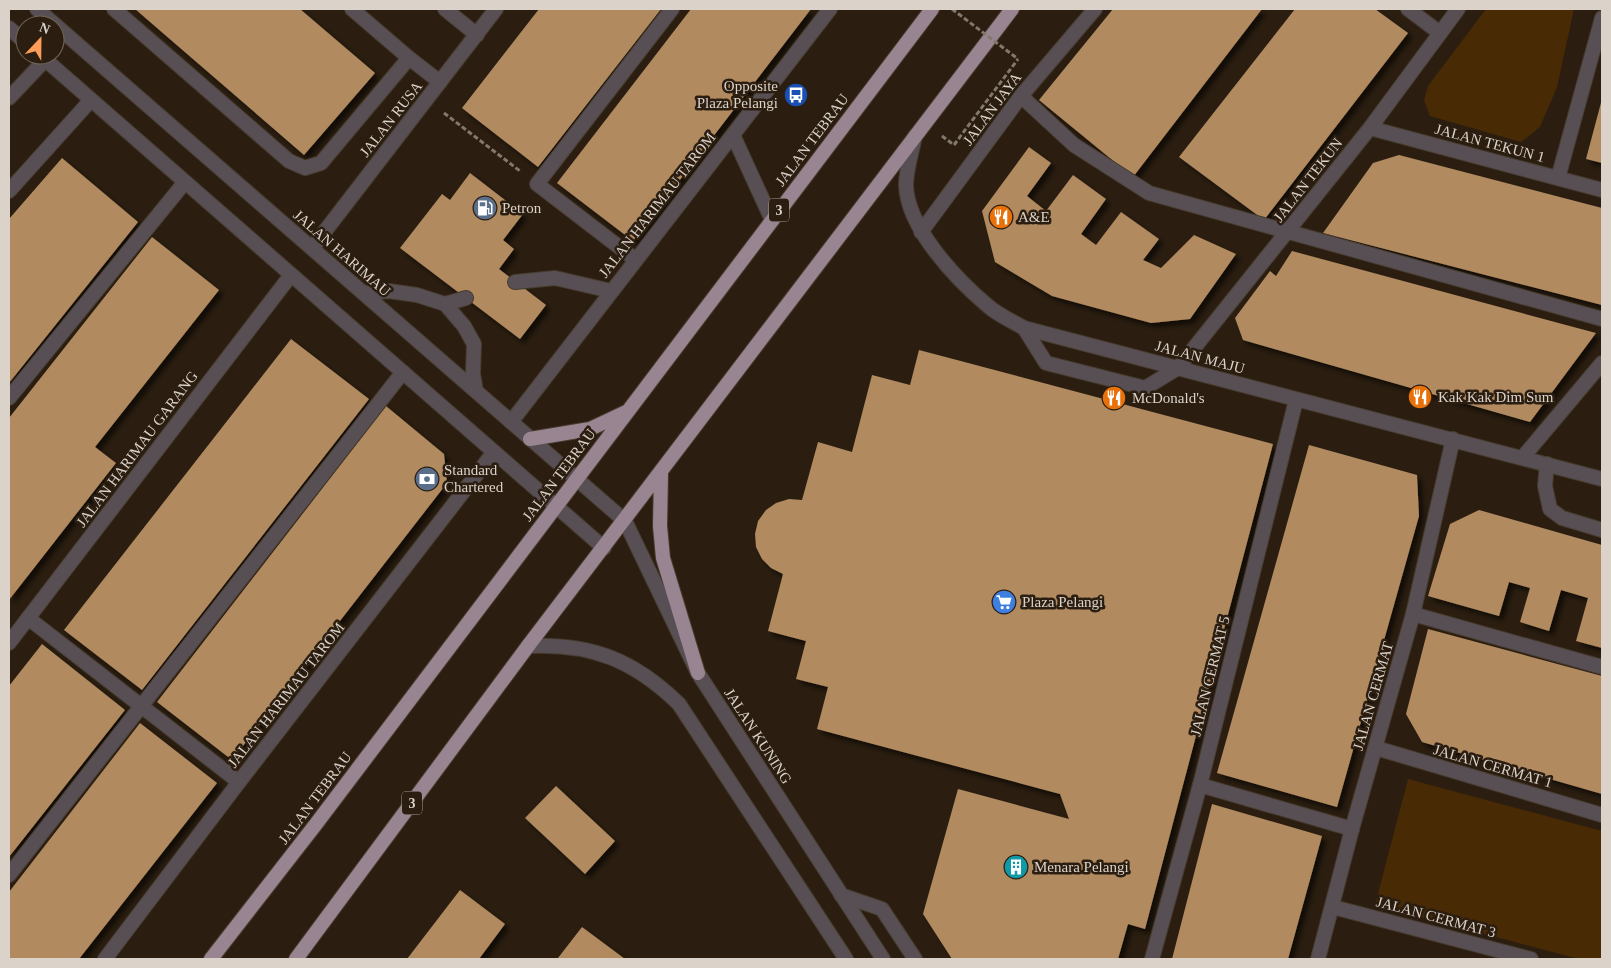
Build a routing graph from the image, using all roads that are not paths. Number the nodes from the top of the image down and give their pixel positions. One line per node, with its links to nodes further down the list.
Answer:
1 (37, 9): 33 (street, JALAN HARIMAU)
2 (114, 9): 16 (street)
3 (352, 9): 16 (street)
4 (445, 9): 15 (street)
5 (496, 9): 15 (street, JALAN RUSA)
6 (672, 9): 34 (street)
7 (830, 9): 24 (street, JALAN HARIMAU TAROM)
8 (932, 9): 30 (highway, JALAN TEBRAU / 3)
9 (1012, 9): 25 (highway, 3)
10 (1095, 9): 20 (street, JALAN JAYA)
11 (1408, 9): 14 (street)
12 (1458, 9): 14 (street, JALAN TEKUN)
13 (1602, 18): 26 (street)
14 (1440, 33): 23 (street, JALAN TEKUN)
15 (477, 35): 19 (street, JALAN RUSA)
16 (409, 58): 19 (street)
17 (36, 65): 21 (street)
18 (51, 65): 22 (street)
19 (440, 82): 33 (street, JALAN RUSA)
20 (1020, 96): 31 (street); 32 (street, JALAN JAYA)
21 (9, 98)
22 (91, 100): 27 (street); 29 (street)
23 (1370, 128): 26 (street, JALAN TEKUN 1); 31 (street, JALAN TEKUN)
24 (733, 134): 30 (street); 34 (street, JALAN HARIMAU TAROM)
25 (915, 136): 32 (street, JALAN MAJU); 56 (highway, 3)
26 (1558, 178): 28 (street, JALAN TEKUN 1)
27 (185, 182): 35 (street); 47 (street)
28 (1602, 190)
29 (9, 192)
30 (772, 220): 49 (highway, JALAN TEBRAU / 3)
31 (1289, 230): 41 (street); 44 (street, JALAN TEKUN)
32 (922, 232): 42 (street, JALAN MAJU)
33 (312, 248): 38 (street, JALAN HARIMAU)
34 (636, 260): 37 (street, JALAN HARIMAU TAROM)
35 (291, 275): 45 (street); 64 (street, JALAN HARIMAU GARANG)
36 (516, 282): 37 (street)
37 (611, 291): 50 (street, JALAN HARIMAU TAROM)
38 (364, 294): 40 (street); 46 (street, JALAN HARIMAU)
39 (466, 298): 40 (street)
40 (445, 304): 46 (street)
41 (1602, 319)
42 (1024, 328): 44 (street, JALAN MAJU); 44 (street, JALAN TEKUN)
43 (1602, 362): 54 (street)
44 (1178, 368): 48 (street, JALAN MAJU)
45 (403, 372): 53 (street); 69 (street)
46 (476, 391): 50 (street, JALAN HARIMAU)
47 (9, 398)
48 (1296, 400): 52 (street, JALAN MAJU); 72 (street, JALAN CERMAT 5)
49 (627, 412): 51 (highway); 57 (highway, JALAN TEBRAU / 3)
50 (511, 422): 51 (street, JALAN HARIMAU)
51 (530, 439): 57 (street, JALAN HARIMAU)
52 (1453, 439): 54 (street, JALAN MAJU); 63 (street, JALAN CERMAT)
53 (494, 452): 59 (street); 71 (street, JALAN HARIMAU TAROM)
54 (1523, 457): 55 (street, JALAN MAJU)
55 (1547, 464): 58 (street, JALAN MAJU); 61 (street)
56 (660, 474): 60 (highway, 3); 68 (highway)
57 (576, 479): 59 (highway, JALAN TEBRAU / 3); 60 (street, JALAN HARIMAU)
58 (1602, 479)
59 (556, 506): 62 (street); 79 (highway, JALAN TEBRAU / 3)
60 (625, 521): 62 (highway, 3); 68 (street, JALAN KUNING)
61 (1602, 530)
62 (604, 548): 66 (highway, 3)
63 (1413, 614): 67 (street); 70 (street, JALAN CERMAT)
64 (28, 618): 65 (street, JALAN HARIMAU GARANG); 69 (street)
65 (9, 643)
66 (528, 646): 80 (highway, 3); 81 (street)
67 (1602, 667)
68 (698, 673): 76 (street, JALAN KUNING)
69 (141, 706): 71 (street); 75 (street)
70 (1376, 748): 73 (street, JALAN CERMAT 1); 74 (street, JALAN CERMAT)
71 (238, 782): 78 (street, JALAN HARIMAU TAROM)
72 (1200, 785): 74 (street); 84 (street, JALAN CERMAT 5)
73 (1602, 815)
74 (1352, 829): 77 (street, JALAN CERMAT)
75 (9, 875)
76 (841, 895): 82 (street, JALAN KUNING); 83 (street)
77 (1332, 907): 85 (street, JALAN CERMAT); 86 (street, JALAN CERMAT 3)
78 (105, 959)
79 (211, 959)
80 (296, 959)
81 (846, 959)
82 (882, 959)
83 (915, 959)
84 (1152, 959)
85 (1318, 959)
86 (1531, 959)

